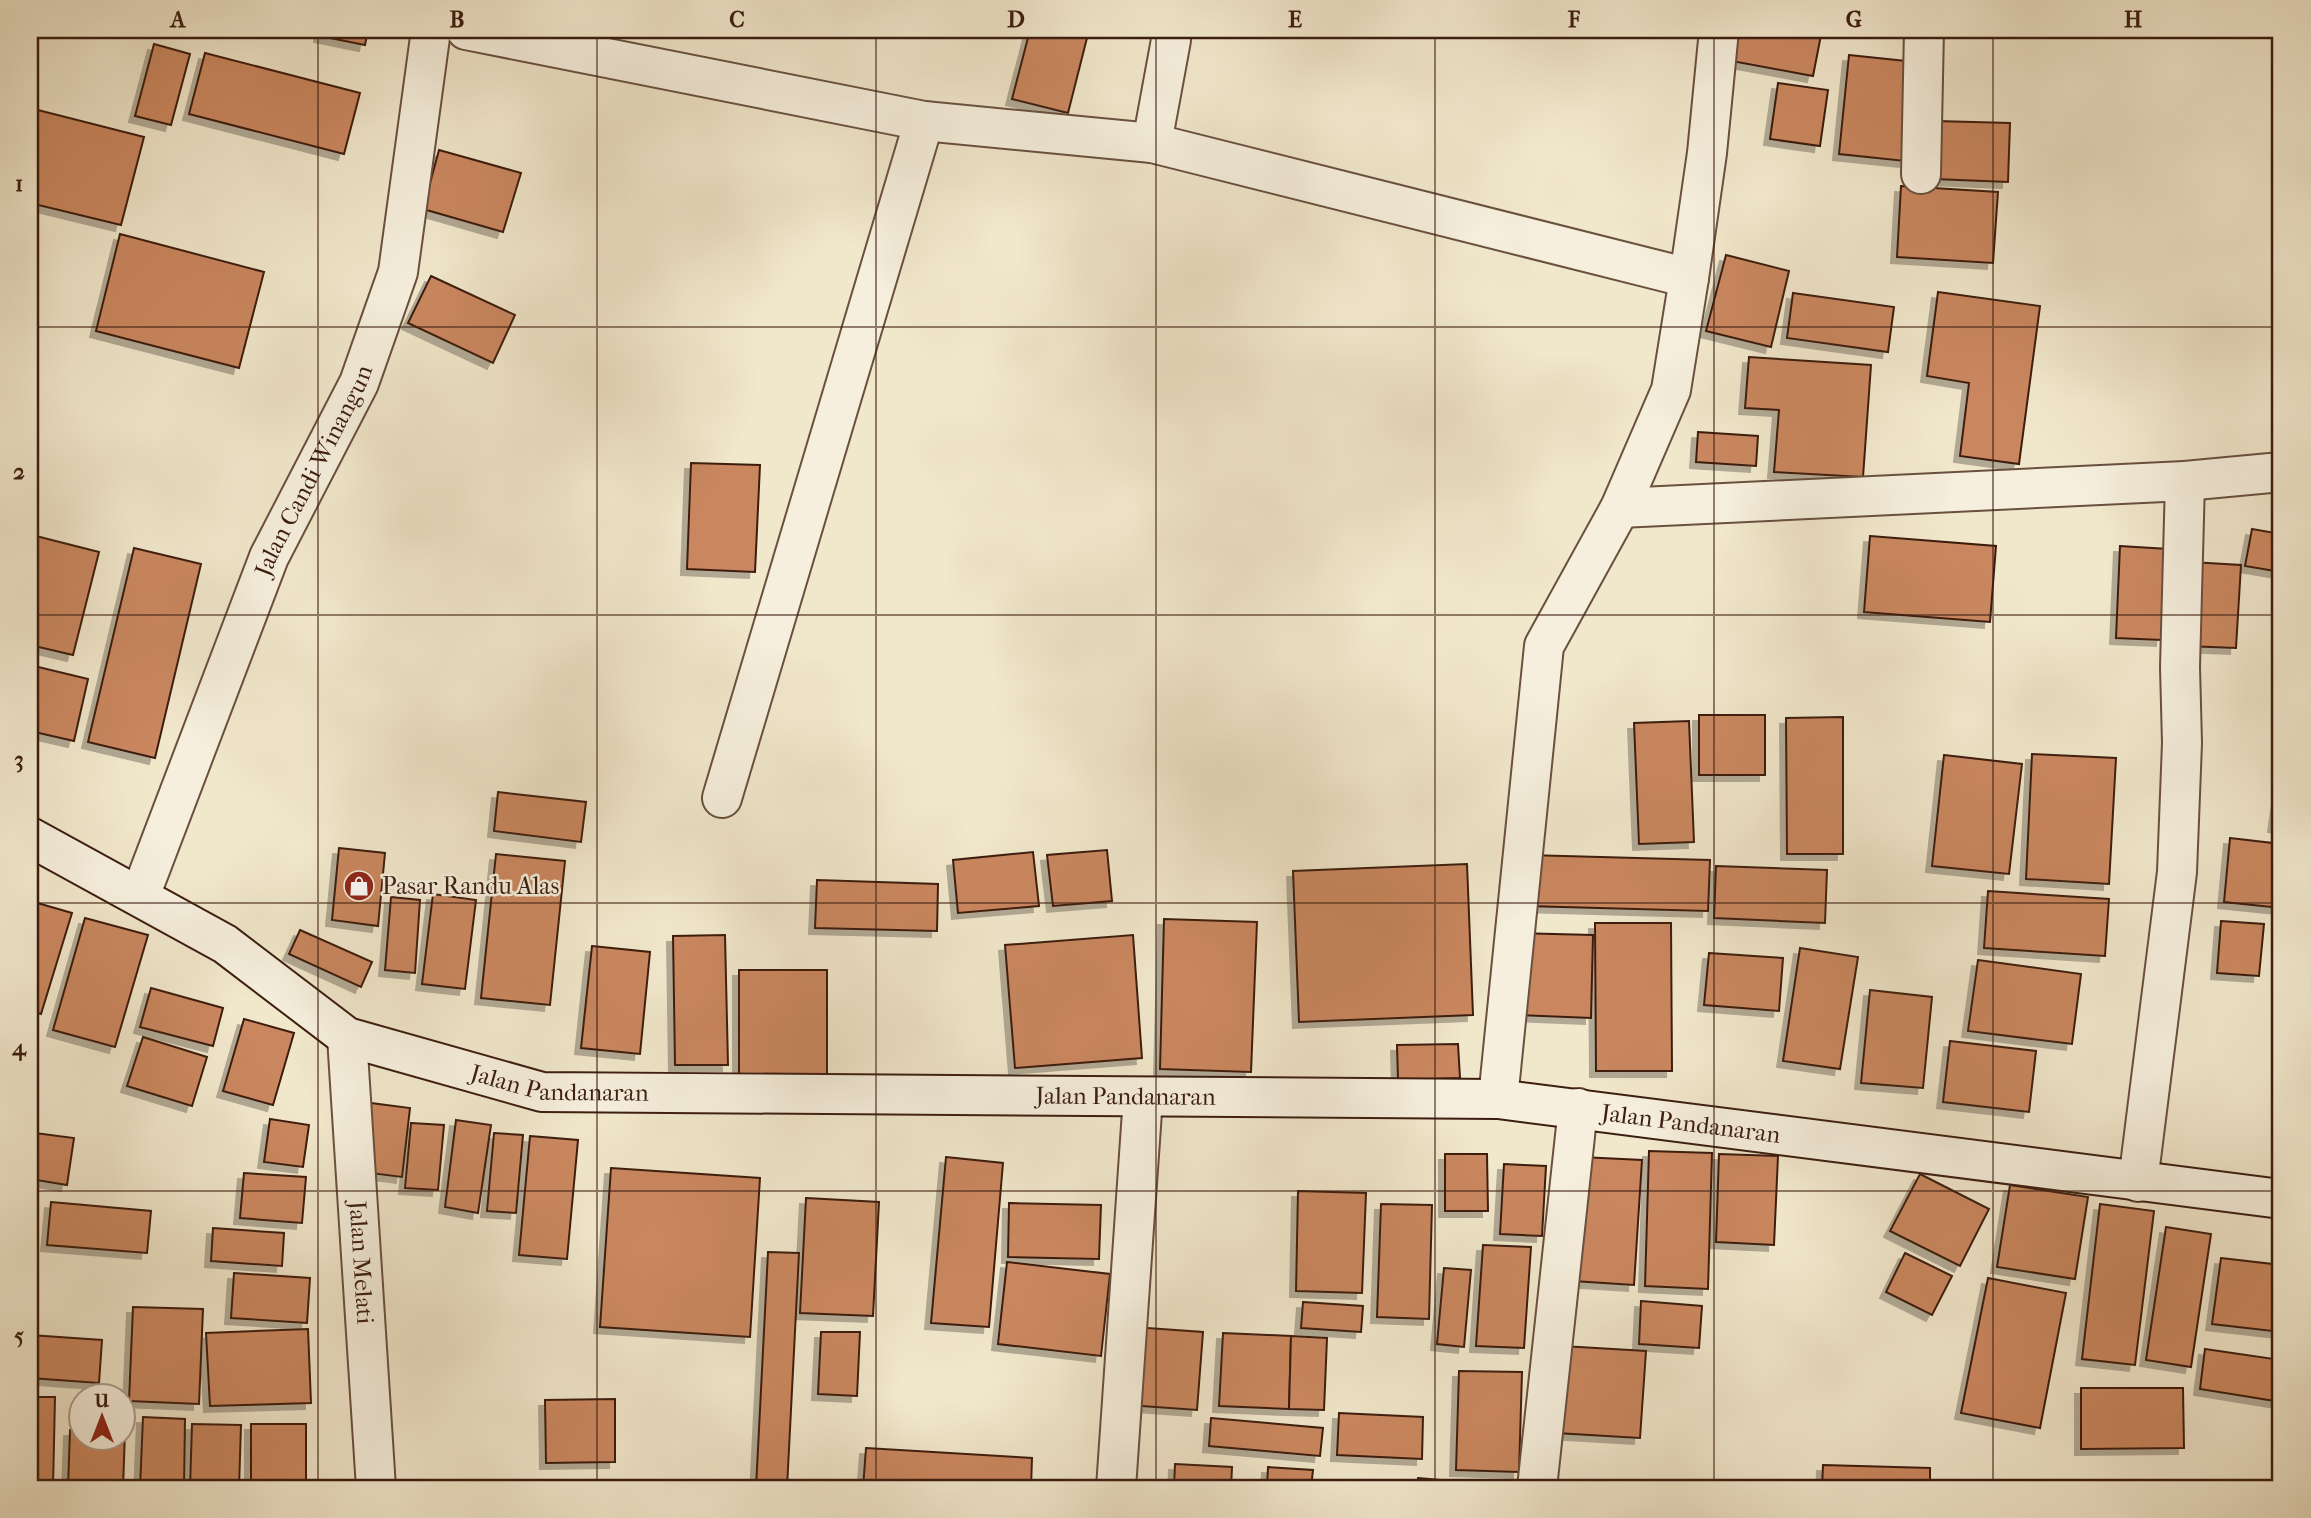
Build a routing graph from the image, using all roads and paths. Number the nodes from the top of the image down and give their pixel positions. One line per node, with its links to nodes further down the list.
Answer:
1 (430, 30): 15 (street, Jalan Candi Winangun)
2 (466, 30): 6 (street)
3 (1169, 30): 7 (street)
4 (1719, 30): 9 (street)
5 (1924, 30): 8 (street)
6 (924, 121): 7 (street); 13 (street)
7 (1152, 143): 9 (street)
8 (1921, 174)
9 (1689, 278): 12 (street)
10 (2281, 472): 11 (street)
11 (2185, 481): 12 (street); 20 (street)
12 (1620, 508): 18 (street)
13 (722, 799)
14 (30, 837): 15 (street, Jalan Pandanaran)
15 (140, 896): 16 (street, Jalan Pandanaran)
16 (347, 1037): 17 (street, Jalan Pandanaran); 22 (street, Jalan Melati)
17 (1143, 1097): 18 (street, Jalan Pandanaran); 23 (street)
18 (1498, 1099): 19 (street, Jalan Pandanaran)
19 (1577, 1108): 20 (street, Jalan Pandanaran); 24 (street)
20 (2138, 1182): 21 (street, Jalan Pandanaran)
21 (2281, 1199)
22 (376, 1488)
23 (1116, 1488)
24 (1537, 1488)

